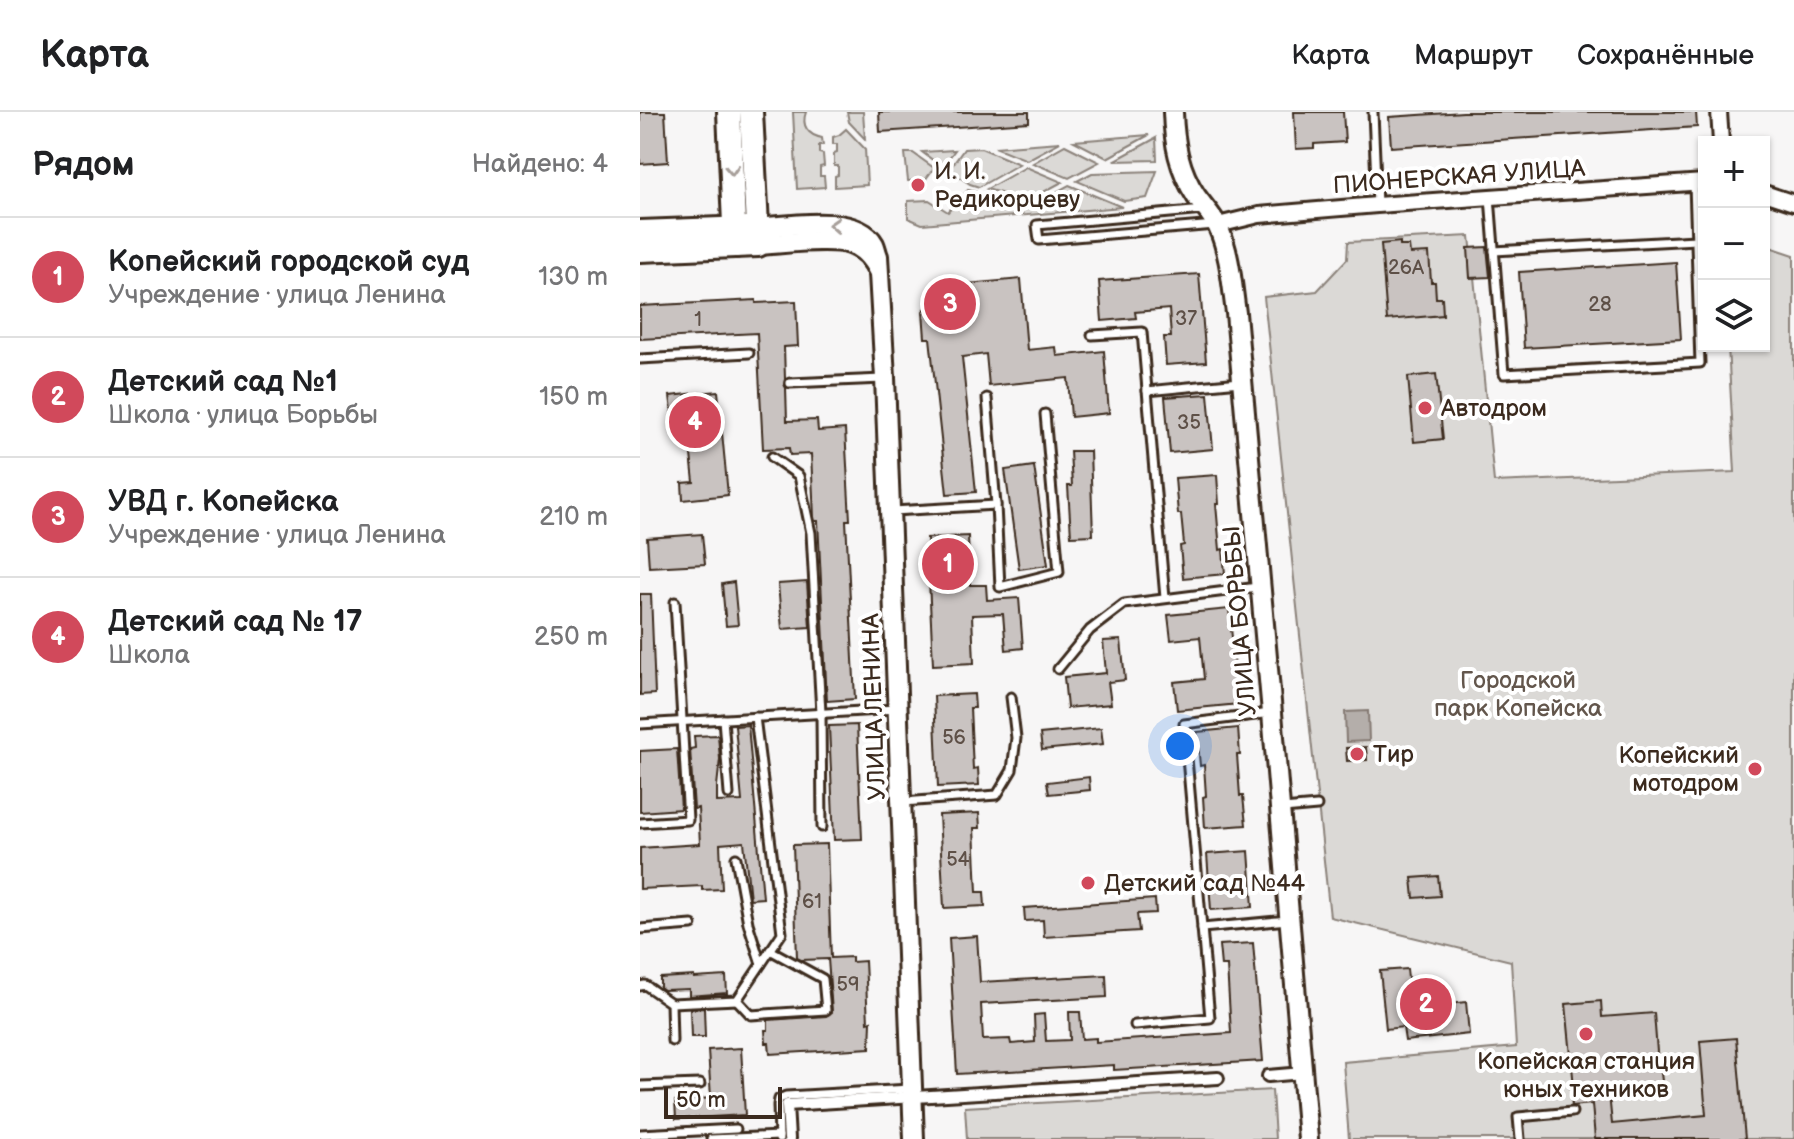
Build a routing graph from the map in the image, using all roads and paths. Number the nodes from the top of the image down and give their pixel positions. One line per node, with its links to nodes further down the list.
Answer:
1 (729, 112): 16 (main road, one-way to 16)
2 (751, 112): 15 (main road)
3 (1173, 112): 13 (street, УЛИЦА БОРЬБЫ)
4 (1373, 112): 12 (lane)
5 (1719, 112): 6 (street)
6 (1721, 136)
7 (1698, 182): 9 (street, ПИОНЕРСКАЯ УЛИЦА)
8 (1770, 195): 11 (street)
9 (1490, 197): 12 (street, ПИОНЕРСКАЯ УЛИЦА); 19 (lane)
10 (1698, 201): 17 (lane)
11 (1794, 203)
12 (1377, 205): 13 (street, ПИОНЕРСКАЯ УЛИЦА)
13 (1212, 218): 13 (lane); 24 (street, УЛИЦА БОРЬБЫ)
14 (640, 232): 16 (main road)
15 (758, 236): 16 (main road); 23 (street, УЛИЦА ЛЕНИНА)
16 (735, 237): 18 (main road)
17 (1696, 240): 19 (lane); 19 (lane)
18 (640, 250)
19 (1494, 251)
20 (1092, 335): 26 (lane)
21 (749, 353): 22 (lane)
22 (640, 359)
23 (885, 378): 25 (lane); 31 (street, УЛИЦА ЛЕНИНА)
24 (1242, 382): 26 (lane); 32 (street, УЛИЦА БОРЬБЫ)
25 (790, 383)
26 (1147, 391): 33 (lane)
27 (987, 398): 30 (lane)
28 (1045, 414): 30 (lane)
29 (772, 457): 38 (lane)
30 (996, 505): 31 (lane)
31 (891, 511): 37 (street, УЛИЦА ЛЕНИНА)
32 (1260, 587): 33 (lane); 39 (street, УЛИЦА БОРЬБЫ)
33 (1165, 598): 35 (lane)
34 (675, 602): 42 (lane)
35 (1058, 669)
36 (1011, 697): 45 (lane)
37 (898, 708): 38 (lane); 45 (street, УЛИЦА ЛЕНИНА)
38 (821, 713): 40 (lane); 49 (lane)
39 (1272, 713): 47 (street, УЛИЦА БОРЬБЫ); 53 (lane)
40 (755, 717): 41 (lane); 55 (lane)
41 (723, 719): 42 (lane); 44 (lane)
42 (681, 721): 43 (lane); 48 (lane)
43 (640, 724)
44 (729, 794)
45 (901, 802): 67 (street, УЛИЦА ЛЕНИНА)
46 (1317, 806): 47 (lane)
47 (1280, 809): 51 (street, УЛИЦА БОРЬБЫ)
48 (640, 823)
49 (822, 827)
50 (736, 858): 56 (lane)
51 (1290, 920): 53 (lane); 62 (street, УЛИЦА БОРЬБЫ)
52 (692, 925): 54 (lane)
53 (1202, 928): 60 (lane)
54 (640, 929)
55 (770, 950): 56 (lane); 58 (lane)
56 (761, 964): 58 (lane)
57 (640, 986): 59 (lane)
58 (737, 1000): 59 (lane)
59 (671, 1003): 61 (lane)
60 (1135, 1025)
61 (672, 1041)
62 (1303, 1073): 63 (street); 74 (street, УЛИЦА БОРЬБЫ)
63 (1268, 1076)
64 (1218, 1078): 67 (street)
65 (700, 1084): 66 (lane)
66 (640, 1086)
67 (912, 1094): 71 (street); 73 (street, УЛИЦА ЛЕНИНА)
68 (1572, 1112): 75 (lane)
69 (736, 1129): 70 (lane)
70 (640, 1134)
71 (782, 1138): 72 (lane)
72 (711, 1139)
73 (914, 1139)
74 (1308, 1139)
75 (1520, 1139)

